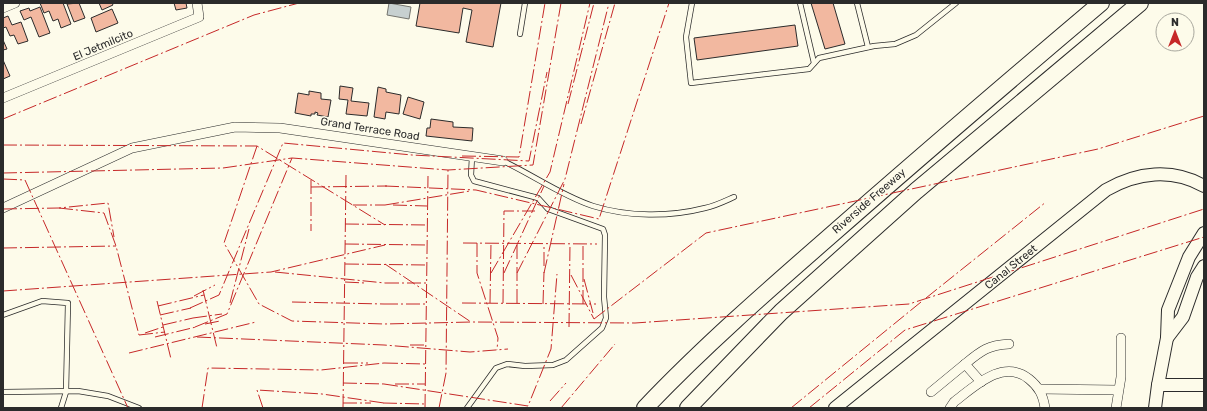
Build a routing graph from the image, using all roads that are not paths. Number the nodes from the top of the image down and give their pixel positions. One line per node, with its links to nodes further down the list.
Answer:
1 (15, 3): 10 (street)
2 (197, 3): 14 (street, El Jetmilcito)
3 (524, 3): 11 (lane)
4 (692, 3): 13 (lane)
5 (800, 3): 13 (lane)
6 (856, 3): 12 (lane)
7 (956, 3): 12 (lane)
8 (1101, 3): 38 (highway, Riverside Freeway)
9 (1140, 3): 39 (highway)
10 (3, 7)
11 (520, 34)
12 (868, 47): 13 (lane)
13 (814, 63)
14 (3, 98)
15 (472, 157): 16 (street, Grand Terrace Road); 19 (street, Grand Terrace Road); 37 (lane)
16 (503, 161): 18 (lane, Grand Terrace Road)
17 (1204, 186): 40 (street, Canal Street)
18 (734, 197)
19 (3, 208)
20 (1204, 232): 24 (street)
21 (1204, 266): 24 (street)
22 (3, 315): 33 (lane)
23 (1121, 338): 31 (street)
24 (1168, 338): 28 (street)
25 (1009, 344): 26 (street)
26 (965, 364): 27 (street); 34 (street)
27 (981, 382): 30 (street); 41 (street)
28 (1158, 385): 29 (street); 44 (street)
29 (1204, 385)
30 (1039, 389): 31 (street); 42 (street)
31 (1118, 390): 43 (street)
32 (3, 392): 33 (lane)
33 (66, 392): 35 (lane); 36 (lane)
34 (931, 392)
35 (61, 408)
36 (139, 408)
37 (467, 408)
38 (645, 408)
39 (688, 408)
40 (835, 408)
41 (950, 408)
42 (1044, 408)
43 (1116, 408)
44 (1155, 408)

